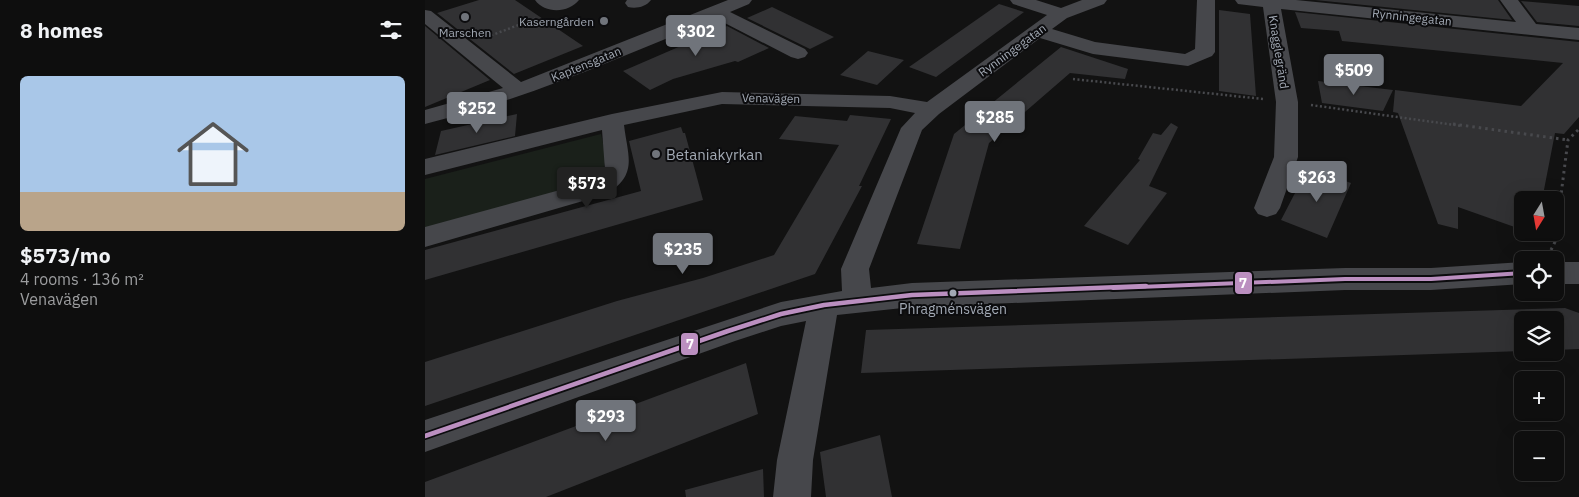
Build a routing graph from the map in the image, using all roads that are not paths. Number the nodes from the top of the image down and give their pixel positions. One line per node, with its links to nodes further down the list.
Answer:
1 (570, 0): 8 (street)
2 (743, 0): 10 (street, Kaptensgatan)
3 (1019, 0): 11 (street)
4 (1098, 0): 11 (street, Rynningegatan)
5 (1206, 0): 14 (street)
6 (1244, 0): 9 (street, Rynningegatan)
7 (1509, 0): 13 (street)
8 (549, 3)
9 (1271, 3): 13 (street, Rynningegatan); 22 (street, Knagglegränd)
10 (715, 12): 16 (street); 17 (street, Kaptensgatan)
11 (1061, 14): 14 (street, Rynningegatan)
12 (425, 15): 17 (street)
13 (1530, 29): 15 (street, Rynningegatan)
14 (1038, 31): 18 (street, Rynningegatan)
15 (1579, 34)
16 (798, 53)
17 (518, 90): 19 (street, Kaptensgatan)
18 (931, 109): 20 (street, Venavägen); 27 (street)
19 (425, 117)
20 (612, 121): 21 (street, Venavägen); 23 (street)
21 (425, 167)
22 (1267, 208)
23 (425, 237)
24 (1564, 268): 25 (street)
25 (1579, 273)
26 (1514, 274): 27 (street)
27 (858, 301): 28 (street)
28 (824, 305): 29 (street); 30 (street)
29 (425, 436)
30 (793, 497)

